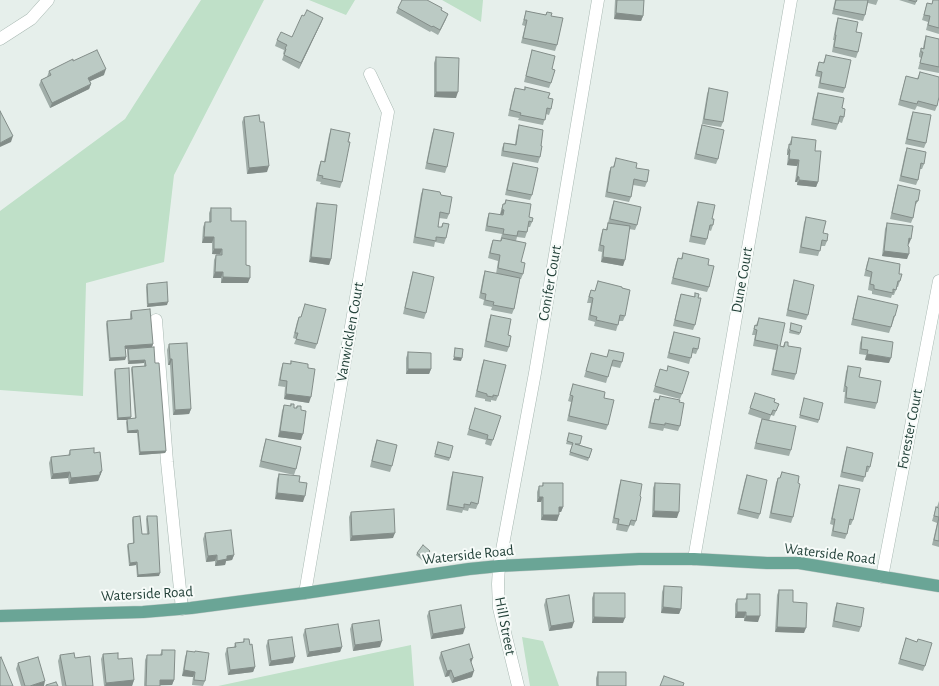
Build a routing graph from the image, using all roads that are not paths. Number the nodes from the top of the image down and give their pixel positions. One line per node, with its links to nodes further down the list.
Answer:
1 (48, 0): 4 (street)
2 (598, 0): 9 (street, Conifer Court)
3 (791, 0): 8 (street, Dune Court)
4 (0, 39)
5 (370, 74): 12 (street, Vanwicklen Court)
6 (939, 282): 10 (street, Forester Court)
7 (156, 320): 13 (street)
8 (694, 559): 9 (main road, Waterside Road); 10 (main road, Waterside Road)
9 (499, 566): 12 (main road, Waterside Road); 15 (street, Hill Street)
10 (882, 577): 11 (main road, Waterside Road)
11 (939, 586)
12 (305, 593): 13 (main road, Waterside Road)
13 (182, 609): 14 (main road, Waterside Road)
14 (0, 616)
15 (518, 686)

